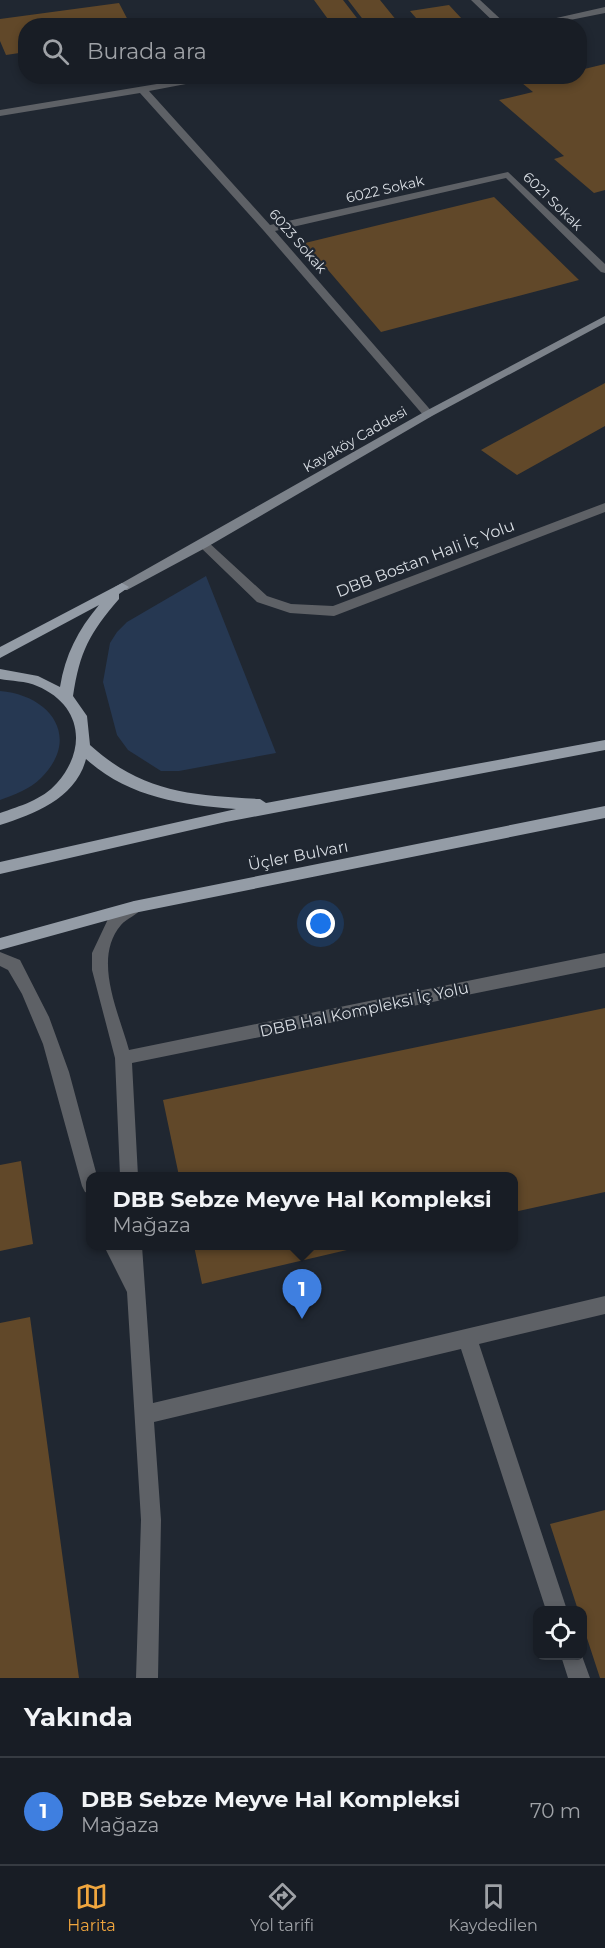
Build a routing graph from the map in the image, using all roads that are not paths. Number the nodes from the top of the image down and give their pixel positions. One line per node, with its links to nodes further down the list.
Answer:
1 (475, 0): 3 (street)
2 (605, 10): 4 (street)
3 (495, 18)
4 (565, 18)
5 (178, 84): 6 (street)
6 (143, 90): 7 (street); 9 (street, 6023 Sokak)
7 (0, 113)
8 (508, 176): 9 (street, 6022 Sokak); 10 (street, 6021 Sokak)
9 (268, 229): 12 (street, 6023 Sokak)
10 (605, 270)
11 (605, 320): 12 (street, Kayaköy Caddesi)
12 (428, 414): 14 (street, Kayaköy Caddesi)
13 (605, 507): 14 (street, DBB Bostan Hali İç Yolu)
14 (203, 544): 15 (street, Kayaköy Caddesi)
15 (122, 588): 16 (main road); 18 (main road)
16 (0, 653)
17 (0, 674): 18 (main road)
18 (66, 696): 20 (main road)
19 (605, 745): 21 (main road)
20 (84, 748): 21 (main road); 23 (main road)
21 (281, 806): 24 (main road)
22 (605, 812): 25 (main road, Üçler Bulvarı)
23 (0, 819)
24 (0, 868)
25 (134, 907): 26 (main road, Üçler Bulvarı); 29 (street)
26 (0, 944)
27 (0, 959): 30 (street)
28 (605, 960): 29 (street, DBB Hal Kompleksi İç Yolu)
29 (123, 1058): 31 (street)
30 (86, 1172)
31 (129, 1172)
32 (115, 1250): 34 (street)
33 (133, 1250): 34 (street)
34 (135, 1290): 37 (street)
35 (605, 1305): 36 (street)
36 (467, 1338): 37 (street); 38 (street)
37 (144, 1415): 40 (street)
38 (555, 1606)
39 (573, 1660): 41 (street)
40 (147, 1678)
41 (579, 1678)

